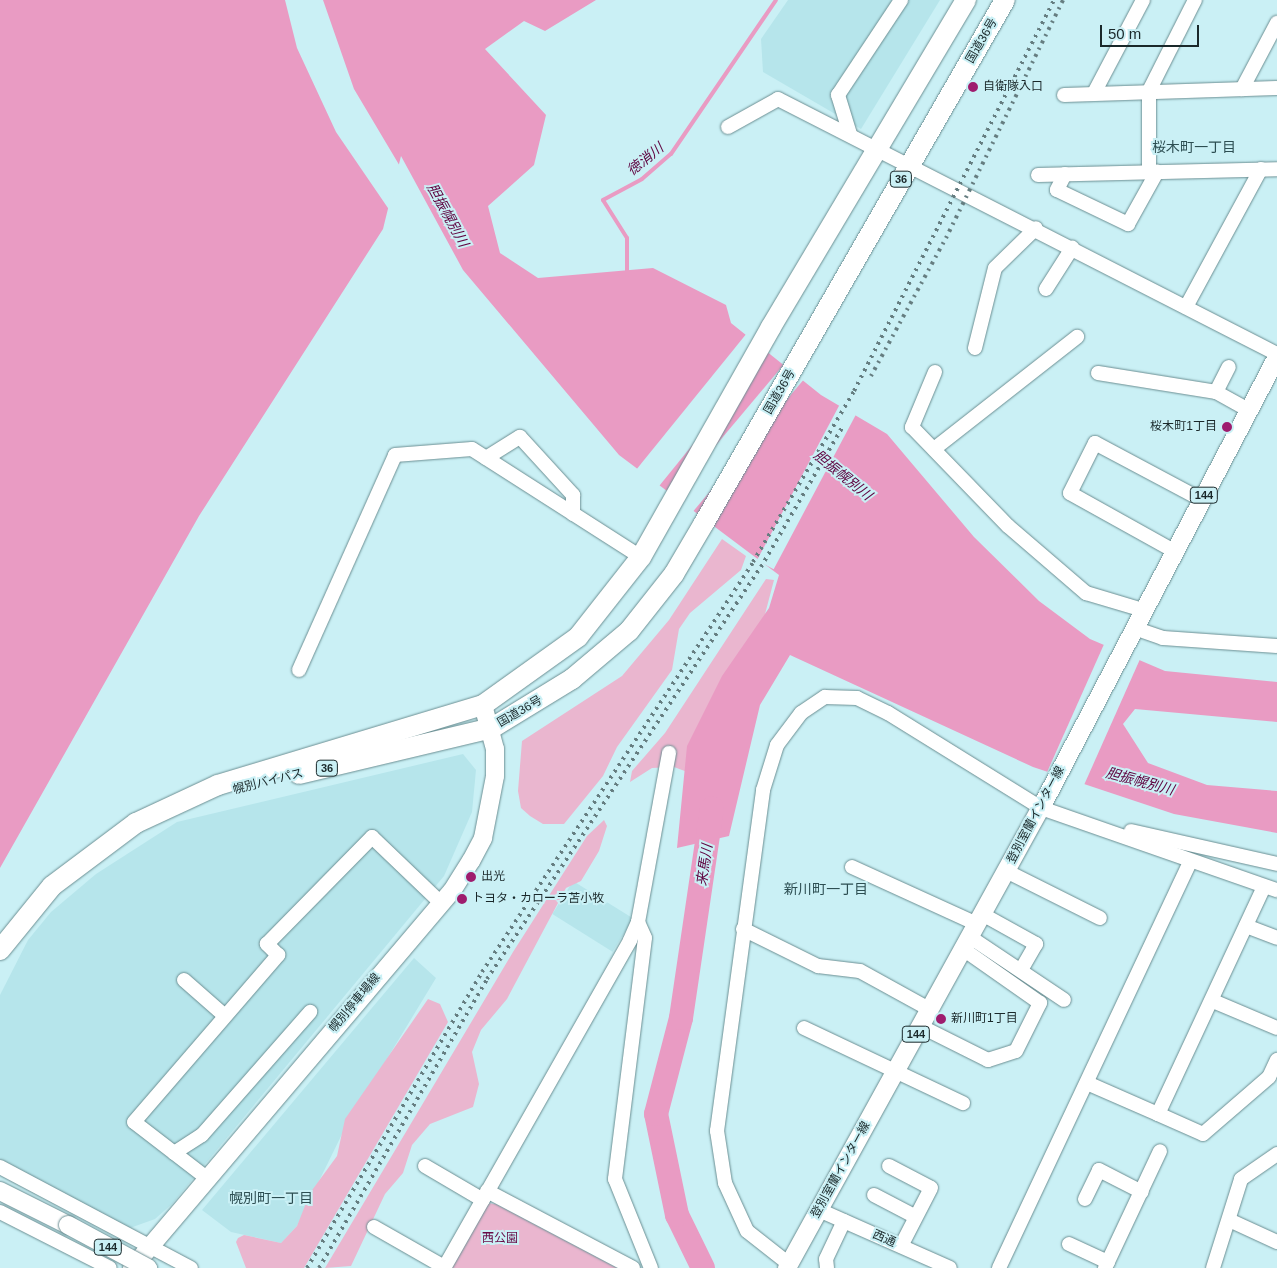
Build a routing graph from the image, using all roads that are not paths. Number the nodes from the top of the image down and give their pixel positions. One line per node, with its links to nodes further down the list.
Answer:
1 (901, 0): 13 (street)
2 (966, 0): 14 (highway, 国道36号 / 36)
3 (1005, 0): 15 (highway, 国道36号 / 36)
4 (1143, 0): 10 (street)
5 (1195, 0): 9 (street)
6 (1277, 23): 8 (street)
7 (1277, 88): 8 (street)
8 (1242, 89): 9 (street)
9 (1149, 91): 10 (street); 18 (street)
10 (1094, 93): 11 (street)
11 (1064, 95)
12 (728, 127): 13 (street)
13 (850, 134): 14 (street)
14 (877, 148): 15 (street); 38 (highway, 国道36号 / 36)
15 (909, 166): 21 (street); 44 (highway, 国道36号 / 36)
16 (1262, 169): 17 (street); 18 (street); 24 (street)
17 (1277, 169)
18 (1153, 172): 19 (street); 19 (street)
19 (1065, 174): 20 (street)
20 (1038, 175)
21 (1036, 228): 22 (street); 26 (street)
22 (1072, 248): 23 (street); 24 (street)
23 (1046, 289)
24 (1186, 307): 27 (street)
25 (1077, 337): 33 (street)
26 (975, 348)
27 (1277, 356): 32 (main road, 登別室蘭インター線 / 144)
28 (1229, 367): 31 (street)
29 (935, 372): 33 (street)
30 (1098, 373): 31 (street)
31 (1216, 392): 32 (street)
32 (1249, 410): 35 (main road, 登別室蘭インター線 / 144)
33 (934, 449): 39 (street)
34 (486, 458): 36 (street); 36 (street); 42 (street)
35 (1202, 500): 37 (main road, 登別室蘭インター線 / 144); 37 (street)
36 (573, 514): 38 (street)
37 (1174, 551): 39 (main road, 登別室蘭インター線 / 144)
38 (641, 557): 43 (highway, 国道36号 / 36)
39 (1143, 610): 40 (main road, 登別室蘭インター線 / 144)
40 (1132, 631): 41 (street); 46 (main road, 登別室蘭インター線 / 144)
41 (1277, 646)
42 (298, 670)
43 (483, 705): 44 (main road, 幌別停車場線); 47 (highway, 幌別バイパス / 36)
44 (492, 728): 47 (highway, 幌別バイパス / 36); 54 (main road, 幌別停車場線)
45 (669, 753): 56 (street)
46 (1043, 804): 48 (street); 52 (main road, 登別室蘭インター線 / 144); 58 (street)
47 (162, 811): 61 (highway, 幌別バイパス / 36)
48 (1110, 829): 49 (street); 50 (street)
49 (1190, 862): 53 (street); 74 (street)
50 (1277, 864)
51 (852, 867): 59 (street)
52 (1006, 871): 55 (street); 59 (main road, 登別室蘭インター線 / 144)
53 (1270, 888): 57 (street)
54 (440, 902): 68 (street); 83 (main road, 幌別停車場線)
55 (1100, 918)
56 (638, 922): 87 (street); 107 (street)
57 (1246, 926): 60 (street); 65 (street)
58 (743, 929): 66 (street); 100 (street)
59 (973, 931): 62 (street); 62 (street); 66 (main road, 登別室蘭インター線 / 144); 69 (street)
60 (1277, 938)
61 (0, 950)
62 (1021, 970): 64 (street)
63 (184, 980): 68 (street)
64 (1064, 1000)
65 (1213, 1001): 71 (street); 76 (street)
66 (929, 1010): 69 (main road, 登別室蘭インター線 / 144)
67 (310, 1012): 78 (street)
68 (224, 1015): 78 (street)
69 (920, 1026): 73 (main road, 登別室蘭インター線 / 144)
70 (804, 1028): 73 (street)
71 (1277, 1028)
72 (1277, 1060): 76 (street)
73 (894, 1074): 75 (street); 89 (main road, 登別室蘭インター線 / 144)
74 (1087, 1083): 76 (street); 110 (street)
75 (963, 1103)
76 (1158, 1114)
77 (1160, 1151): 85 (street)
78 (174, 1153): 83 (street)
79 (1276, 1154): 92 (street)
80 (425, 1166): 87 (street)
81 (889, 1166): 91 (street)
82 (0, 1167): 98 (street)
83 (208, 1179): 98 (main road, 幌別停車場線)
84 (0, 1191): 103 (main road, 144, bridge)
85 (1142, 1192): 88 (street); 99 (street)
86 (874, 1195): 91 (street)
87 (485, 1196): 105 (street); 106 (street)
88 (1085, 1199)
89 (818, 1210): 93 (street, 西通); 100 (main road, 登別室蘭インター線 / 144)
90 (0, 1212): 101 (street)
91 (916, 1217): 97 (street)
92 (1229, 1220): 95 (street); 111 (street)
93 (844, 1221): 97 (street, 西通); 108 (street)
94 (374, 1227): 105 (street)
95 (1277, 1242)
96 (1069, 1244): 99 (street)
97 (901, 1246): 109 (street, 西通)
98 (151, 1247): 102 (main road, 幌別停車場線); 104 (street)
99 (1107, 1265)
100 (788, 1266)
101 (110, 1268)
102 (132, 1268)
103 (148, 1268)
104 (191, 1268)
105 (444, 1268)
106 (633, 1268)
107 (651, 1268)
108 (827, 1268)
109 (950, 1268)
110 (999, 1268)
111 (1213, 1268)

